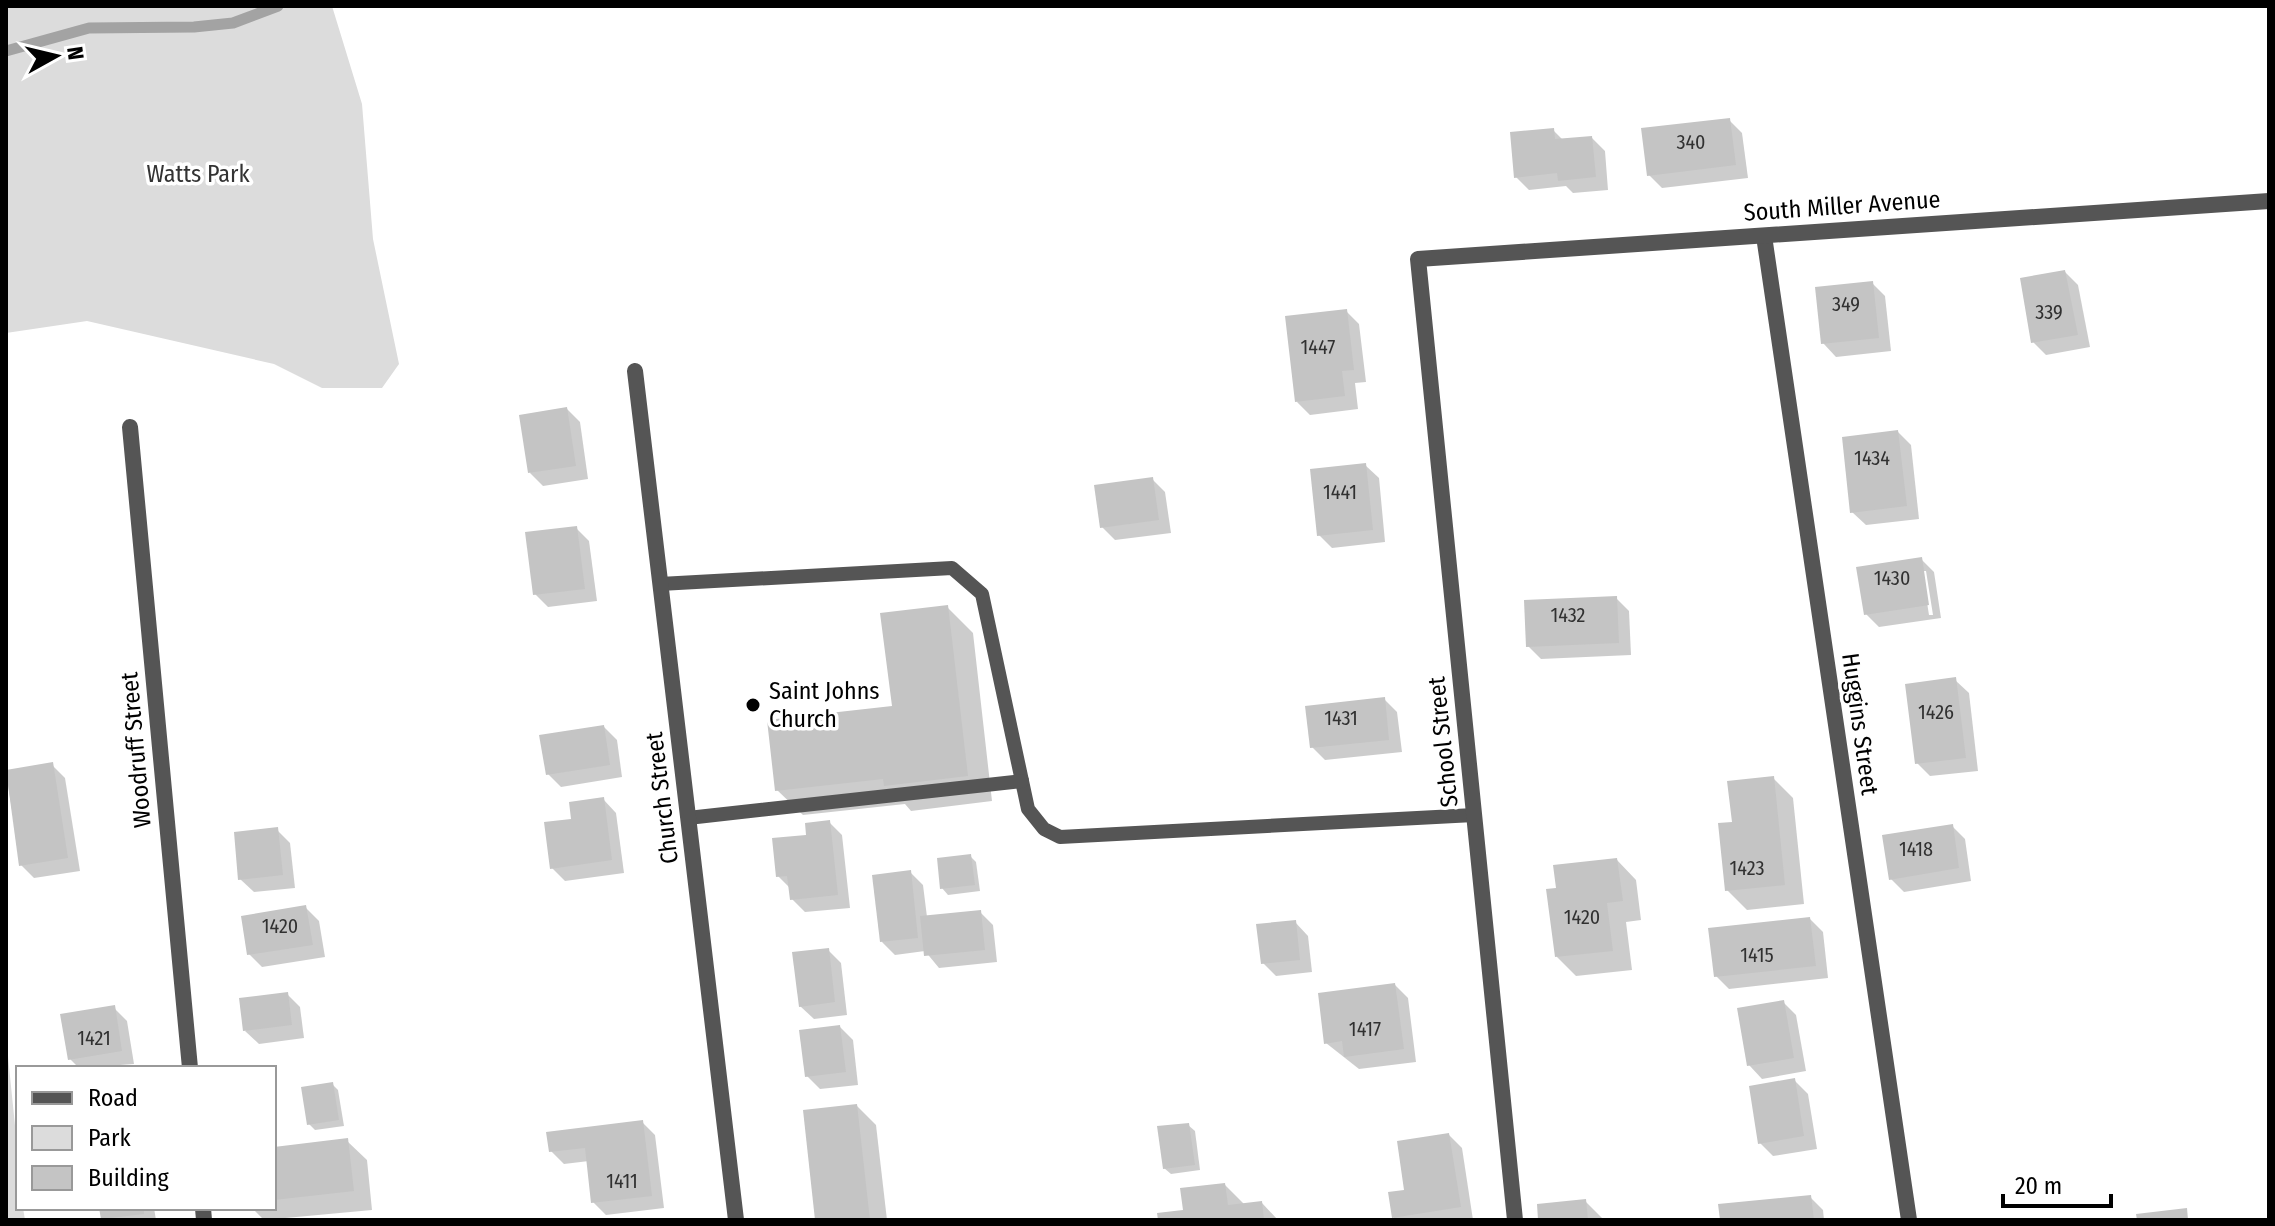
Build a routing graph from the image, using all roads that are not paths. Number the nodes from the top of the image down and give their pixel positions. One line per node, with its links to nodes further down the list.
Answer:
1 (2269, 201): 2 (street, South Miller Avenue)
2 (1764, 236): 3 (street, South Miller Avenue); 13 (street, Huggins Street)
3 (1418, 259): 8 (street, School Street)
4 (635, 371): 6 (street, Church Street)
5 (130, 427): 10 (street, Woodruff Street)
6 (660, 584): 7 (lane); 9 (street, Church Street)
7 (1022, 781): 8 (lane); 9 (lane)
8 (1474, 815): 12 (street, School Street)
9 (688, 818): 11 (street, Church Street)
10 (190, 1066)
11 (736, 1220)
12 (1515, 1220)
13 (1909, 1220)

